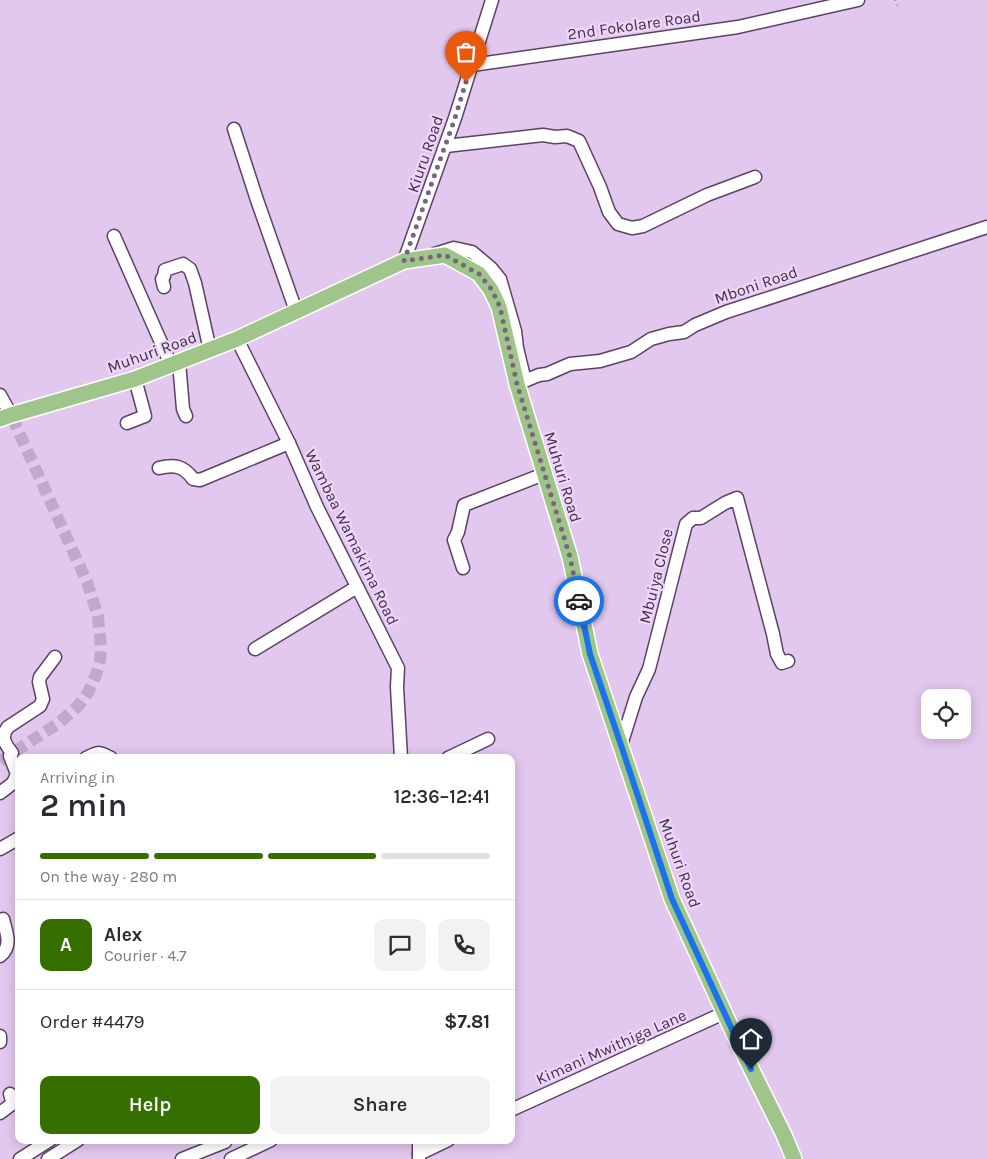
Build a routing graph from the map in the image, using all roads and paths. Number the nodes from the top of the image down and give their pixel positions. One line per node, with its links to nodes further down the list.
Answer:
1 (492, 0): 5 (street, Kiuru Road)
2 (858, 0): 5 (street, 2nd Fokolare Road)
3 (895, 0): 4 (path)
4 (899, 9)
5 (472, 65): 7 (street, Kiuru Road)
6 (234, 129): 13 (street)
7 (446, 146): 8 (street); 11 (street, Kiuru Road)
8 (755, 177)
9 (987, 226): 18 (street, Mboni Road)
10 (114, 236): 16 (street)
11 (404, 261): 13 (main road, Muhuri Road); 18 (main road, Muhuri Road)
12 (164, 287): 15 (street)
13 (296, 311): 14 (main road, Muhuri Road)
14 (237, 339): 15 (main road, Muhuri Road); 23 (street, Wambaa Wamakima Road)
15 (210, 350): 16 (main road, Muhuri Road)
16 (175, 363): 17 (main road, Muhuri Road); 20 (street)
17 (135, 379): 21 (main road, Muhuri Road); 22 (street)
18 (521, 382): 25 (main road, Muhuri Road)
19 (0, 395): 21 (street)
20 (186, 416)
21 (6, 417)
22 (127, 423)
23 (289, 443): 24 (street); 27 (street, Wambaa Wamakima Road)
24 (159, 468)
25 (544, 474): 26 (street); 32 (main road, Muhuri Road)
26 (463, 568)
27 (357, 587): 28 (street); 33 (street, Wambaa Wamakima Road)
28 (255, 649)
29 (55, 657): 35 (street)
30 (788, 661): 32 (street, Mbuiya Close)
31 (488, 739): 34 (street)
32 (621, 745): 42 (main road, Muhuri Road)
33 (401, 754)
34 (456, 754)
35 (15, 765)
36 (15, 779): 37 (street)
37 (0, 793)
38 (15, 840): 39 (street)
39 (0, 849)
40 (3, 919): 41 (street)
41 (0, 956)
42 (724, 1013): 46 (street, Kimani Mwithiga Lane); 58 (main road, Muhuri Road)
43 (0, 1036): 44 (street)
44 (0, 1042)
45 (10, 1094): 47 (street)
46 (515, 1108)
47 (0, 1113)
48 (44, 1144): 55 (street)
49 (73, 1144): 54 (street)
50 (220, 1144): 56 (street)
51 (263, 1144): 57 (street)
52 (441, 1144): 53 (street)
53 (419, 1156)
54 (55, 1157)
55 (20, 1159)
56 (182, 1159)
57 (231, 1159)
58 (794, 1159)

